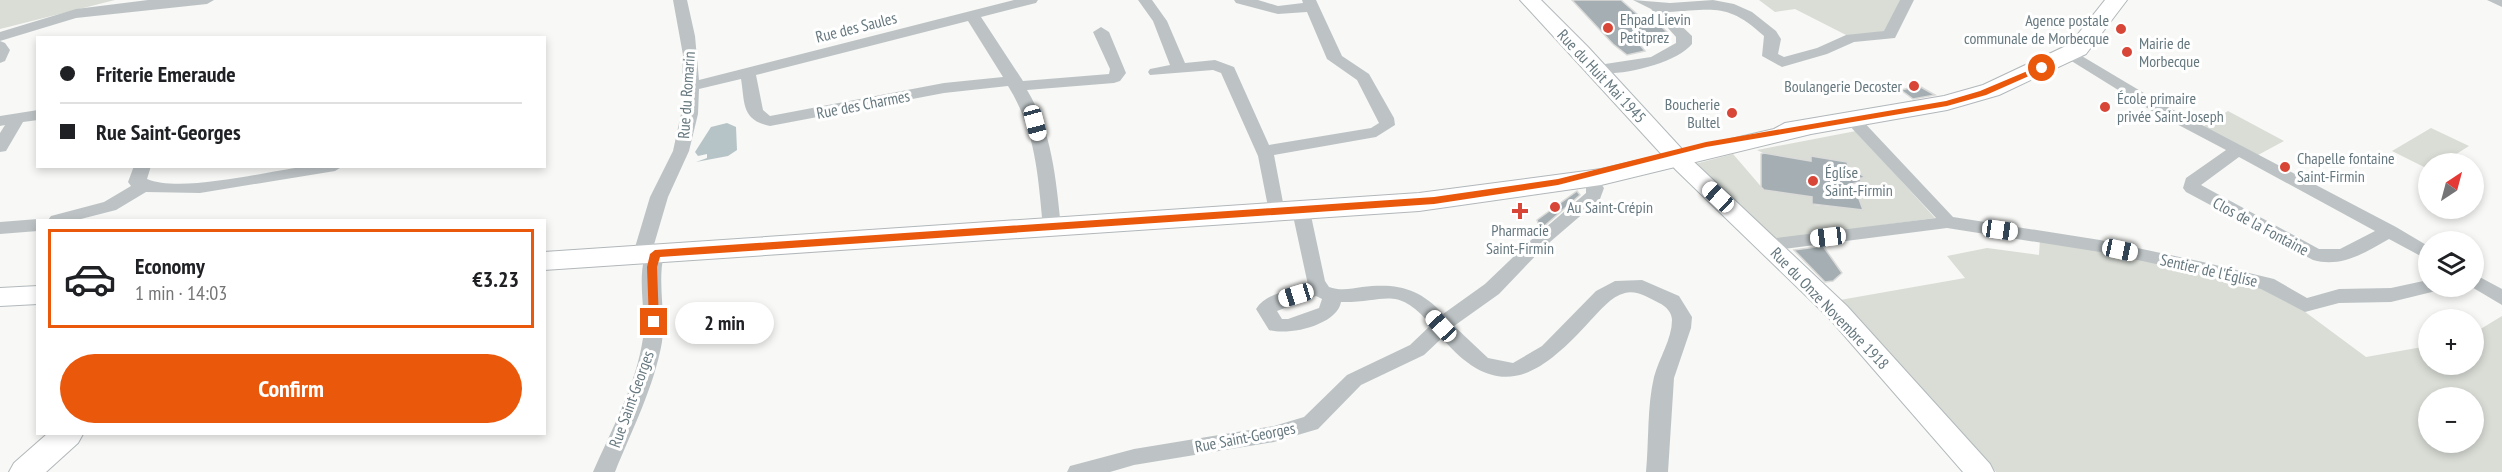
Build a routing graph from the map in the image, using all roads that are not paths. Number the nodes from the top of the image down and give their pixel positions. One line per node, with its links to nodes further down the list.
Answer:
1 (207, 0): 16 (street)
2 (680, 0): 25 (street, Rue du Romarin)
3 (1031, 0): 14 (street, Rue des Saules)
4 (1145, 0): 20 (street)
5 (1241, 0): 12 (street)
6 (1530, 0): 21 (street, Rue du Huit Mai 1945)
7 (1640, 0): 13 (street)
8 (1907, 0): 13 (street)
9 (2116, 0): 18 (main road)
10 (2494, 0): 11 (street)
11 (2502, 3)
12 (1310, 4): 31 (street)
13 (1658, 8): 21 (street)
14 (972, 15): 23 (street, Rue des Saules); 24 (street)
15 (1101, 32): 24 (street, Rue des Charmes)
16 (0, 37)
17 (0, 46): 19 (street)
18 (2070, 54): 28 (main road); 30 (street)
19 (0, 58)
20 (1179, 68): 22 (street); 31 (street)
21 (1598, 69): 32 (street, Rue du Huit Mai 1945)
22 (1156, 72)
23 (748, 73): 24 (street, Rue des Charmes); 25 (street, Rue des Saules)
24 (1017, 83): 42 (street)
25 (690, 87): 47 (street, Rue du Romarin)
26 (36, 115): 27 (street)
27 (8, 120): 29 (street)
28 (1853, 120): 32 (main road); 40 (street)
29 (0, 147)
30 (2239, 149): 44 (street); 44 (street, Clos de la Fontaine)
31 (1264, 151): 37 (street)
32 (1676, 156): 35 (main road); 45 (street, Rue du Onze Novembre 1918)
33 (142, 168): 36 (street)
34 (324, 168): 36 (street)
35 (1587, 177): 37 (main road); 54 (street, Rue Saint-Georges)
36 (142, 187): 38 (street)
37 (1288, 212): 42 (main road); 54 (street)
38 (108, 214): 39 (street)
39 (66, 219)
40 (1947, 222): 45 (street, Sentier de l'Église); 50 (street, Sentier de l'Église)
41 (36, 225): 43 (street)
42 (1052, 227): 47 (main road)
43 (0, 228)
44 (2390, 231): 46 (street)
45 (1769, 245): 60 (street, Rue du Onze Novembre 1918)
46 (2418, 248)
47 (649, 254): 48 (main road); 57 (street, Rue Saint-Georges)
48 (546, 261)
49 (2484, 286): 53 (street)
50 (2418, 289)
51 (36, 295): 52 (street)
52 (0, 297)
53 (2502, 298)
54 (1441, 326): 58 (street, Rue Saint-Georges); 59 (street)
55 (66, 435): 56 (main road)
56 (25, 472)
57 (604, 472)
58 (1078, 472)
59 (1657, 472)
60 (1980, 472)

